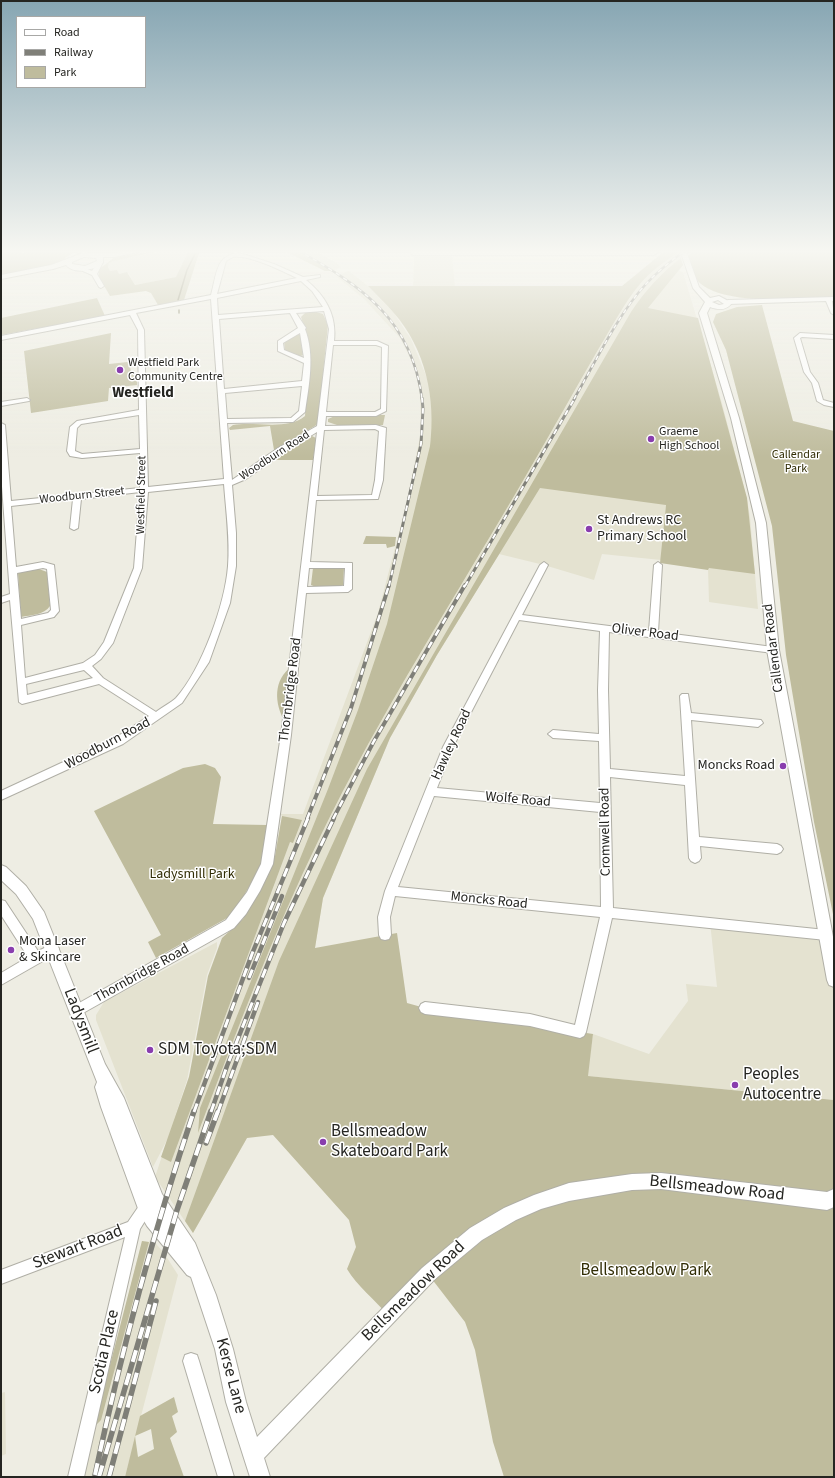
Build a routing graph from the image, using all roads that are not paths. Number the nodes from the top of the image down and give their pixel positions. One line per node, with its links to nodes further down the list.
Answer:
1 (97, 319): 9 (street)
2 (135, 319): 17 (street, Westfield Street)
3 (216, 319): 13 (street)
4 (297, 319): 7 (street)
5 (331, 319): 10 (street, Thornbridge Road)
6 (705, 320): 42 (main road, Callendar Road)
7 (303, 328): 11 (street); 11 (street)
8 (834, 337): 16 (street)
9 (1, 338)
10 (330, 343): 18 (street, Thornbridge Road); 18 (street)
11 (307, 362): 12 (street)
12 (305, 383): 13 (street); 19 (street)
13 (221, 391): 19 (street)
14 (27, 400): 15 (street)
15 (1, 404)
16 (834, 405)
17 (142, 412): 22 (street, Westfield Street); 22 (street)
18 (322, 414): 21 (street, Thornbridge Road)
19 (224, 421): 24 (street)
20 (1, 425): 23 (street)
21 (321, 427): 24 (street, Woodburn Road); 27 (street, Thornbridge Road); 27 (street)
22 (143, 451): 25 (street, Westfield Street)
23 (3, 465): 28 (street)
24 (228, 482): 25 (street, Woodburn Street); 48 (street, Woodburn Road)
25 (144, 490): 26 (street, Woodburn Street); 43 (street, Westfield Street)
26 (77, 497): 28 (street, Woodburn Street); 29 (street)
27 (314, 498): 31 (street, Thornbridge Road)
28 (7, 504): 30 (street)
29 (74, 528)
30 (5, 534): 34 (street)
31 (306, 565): 35 (street, Thornbridge Road); 35 (street)
32 (544, 565): 38 (street, Hawley Road)
33 (658, 565): 41 (street)
34 (12, 571): 36 (street); 39 (street)
35 (303, 590): 71 (street, Thornbridge Road)
36 (14, 596): 37 (street); 39 (street)
37 (1, 600)
38 (516, 617): 40 (street, Oliver Road); 54 (street, Hawley Road)
39 (16, 623): 45 (street)
40 (605, 628): 41 (street, Oliver Road); 51 (street, Cromwell Road)
41 (653, 635): 42 (street, Oliver Road)
42 (773, 650): 65 (main road, Callendar Road)
43 (86, 666): 44 (street); 45 (street)
44 (100, 680): 45 (street); 48 (street)
45 (21, 682)
46 (685, 696): 47 (street)
47 (686, 716): 49 (street); 53 (street)
48 (157, 717): 55 (street, Woodburn Road)
49 (758, 723)
50 (553, 734): 51 (street)
51 (604, 738): 52 (street, Cromwell Road)
52 (605, 773): 53 (street); 56 (street, Cromwell Road)
53 (690, 781): 57 (street)
54 (431, 792): 56 (street, Wolfe Road); 61 (street, Hawley Road)
55 (1, 796)
56 (605, 808): 63 (street, Cromwell Road)
57 (694, 841): 58 (street); 59 (street)
58 (777, 849)
59 (695, 858)
60 (1, 871): 66 (main road, Ladysmill)
61 (391, 891): 63 (street, Moncks Road); 64 (street, Hawley Road)
62 (1, 905): 67 (street)
63 (607, 913): 65 (street, Moncks Road); 70 (street, Cromwell Road)
64 (385, 935)
65 (826, 935): 69 (main road, Callendar Road)
66 (53, 948): 67 (street); 71 (main road, Ladysmill)
67 (36, 958): 68 (street)
68 (1, 979)
69 (834, 980)
70 (425, 1008)
71 (76, 1011): 72 (main road, Ladysmill)
72 (99, 1069): 73 (main road, Ladysmill); 75 (main road, Ladysmill)
73 (148, 1180): 77 (main road, Kerse Lane)
74 (832, 1202): 80 (main road, Bellsmeadow Road)
75 (146, 1208): 76 (street, Stewart Road); 77 (main road, Kerse Lane)
76 (133, 1227): 78 (street, Stewart Road); 81 (street, Scotia Place)
77 (199, 1276): 80 (main road, Kerse Lane)
78 (1, 1277)
79 (191, 1361): 82 (street)
80 (252, 1456): 83 (main road, Kerse Lane)
81 (76, 1477)
82 (226, 1477)
83 (260, 1477)

